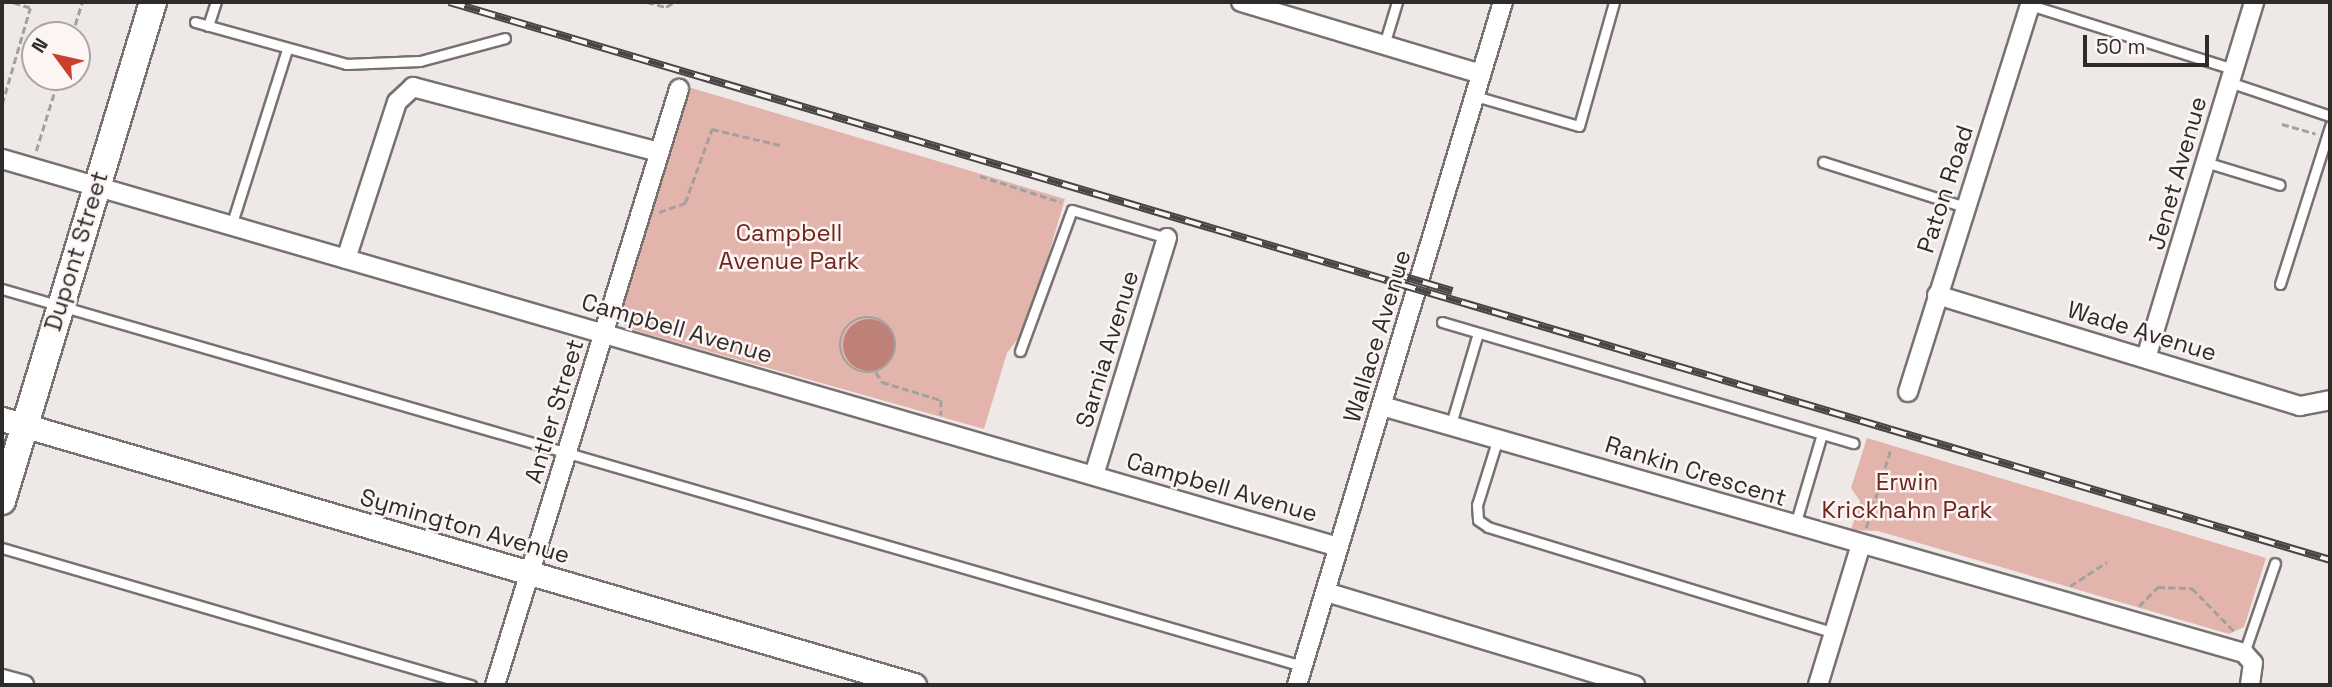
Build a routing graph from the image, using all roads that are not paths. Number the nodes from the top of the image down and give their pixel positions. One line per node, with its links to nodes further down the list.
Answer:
1 (153, 2): 25 (main road, Dupont Street)
2 (216, 2): 10 (lane)
3 (1241, 2): 12 (street)
4 (1397, 2): 12 (lane)
5 (1503, 2): 14 (street, Wallace Avenue)
6 (1614, 2): 17 (lane)
7 (2254, 2): 15 (street, Jenet Avenue)
8 (2031, 3): 15 (lane); 26 (street, Paton Road)
9 (195, 22): 10 (lane)
10 (208, 26): 13 (lane)
11 (505, 38): 13 (lane)
12 (1384, 45): 14 (street)
13 (287, 49): 27 (lane)
14 (1482, 74): 17 (street, Wallace Avenue)
15 (2231, 75): 18 (lane); 23 (street, Jenet Avenue)
16 (679, 89): 20 (street, Antler Street)
17 (1475, 96): 41 (street, Wallace Avenue)
18 (2330, 116)
19 (2330, 126): 30 (lane)
20 (659, 152): 29 (street); 35 (street, Antler Street)
21 (2, 159): 25 (street, Campbell Avenue)
22 (1823, 162): 26 (lane)
23 (2205, 162): 24 (lane); 38 (street, Jenet Avenue)
24 (2280, 185)
25 (96, 186): 27 (street, Campbell Avenue); 33 (main road, Dupont Street)
26 (1965, 207): 32 (street, Paton Road)
27 (231, 226): 29 (street, Campbell Avenue)
28 (1167, 238): 37 (lane); 48 (street, Sarnia Avenue)
29 (346, 259): 35 (street, Campbell Avenue)
30 (2280, 284)
31 (2, 289): 33 (lane)
32 (1937, 295): 38 (street, Wade Avenue); 39 (street, Paton Road)
33 (57, 307): 42 (main road, Dupont Street); 47 (lane)
34 (1442, 322): 36 (lane)
35 (604, 332): 47 (street, Antler Street); 48 (street, Campbell Avenue)
36 (1478, 333): 43 (lane); 44 (lane)
37 (1020, 351)
38 (2147, 358): 40 (street, Wade Avenue)
39 (1908, 392)
40 (2330, 400)
41 (1382, 405): 43 (street, Rankin Crescent); 51 (street, Wallace Avenue)
42 (13, 423): 49 (main road, Dupont Street); 55 (street, Symington Avenue)
43 (1451, 424): 45 (street, Rankin Crescent)
44 (1822, 434): 46 (lane); 50 (lane)
45 (1498, 438): 50 (street, Rankin Crescent); 57 (lane)
46 (1854, 443)
47 (567, 451): 55 (street, Antler Street); 59 (lane)
48 (1094, 475): 51 (street, Campbell Avenue)
49 (2, 500)
50 (1795, 526): 53 (street, Rankin Crescent)
51 (1338, 547): 56 (street, Wallace Avenue)
52 (2, 548): 62 (lane)
53 (1860, 548): 57 (street); 58 (street, Rankin Crescent)
54 (2275, 563): 58 (lane)
55 (530, 573): 63 (street, Antler Street); 64 (street, Symington Avenue)
56 (1326, 592): 59 (street, Wallace Avenue); 66 (street)
57 (1834, 633): 67 (street)
58 (2241, 645): 68 (street)
59 (1303, 666): 65 (street, Wallace Avenue)
60 (2, 679): 61 (street)
61 (23, 685)
62 (471, 685)
63 (495, 685)
64 (914, 685)
65 (1297, 685)
66 (1635, 685)
67 (1818, 685)
68 (2250, 685)

